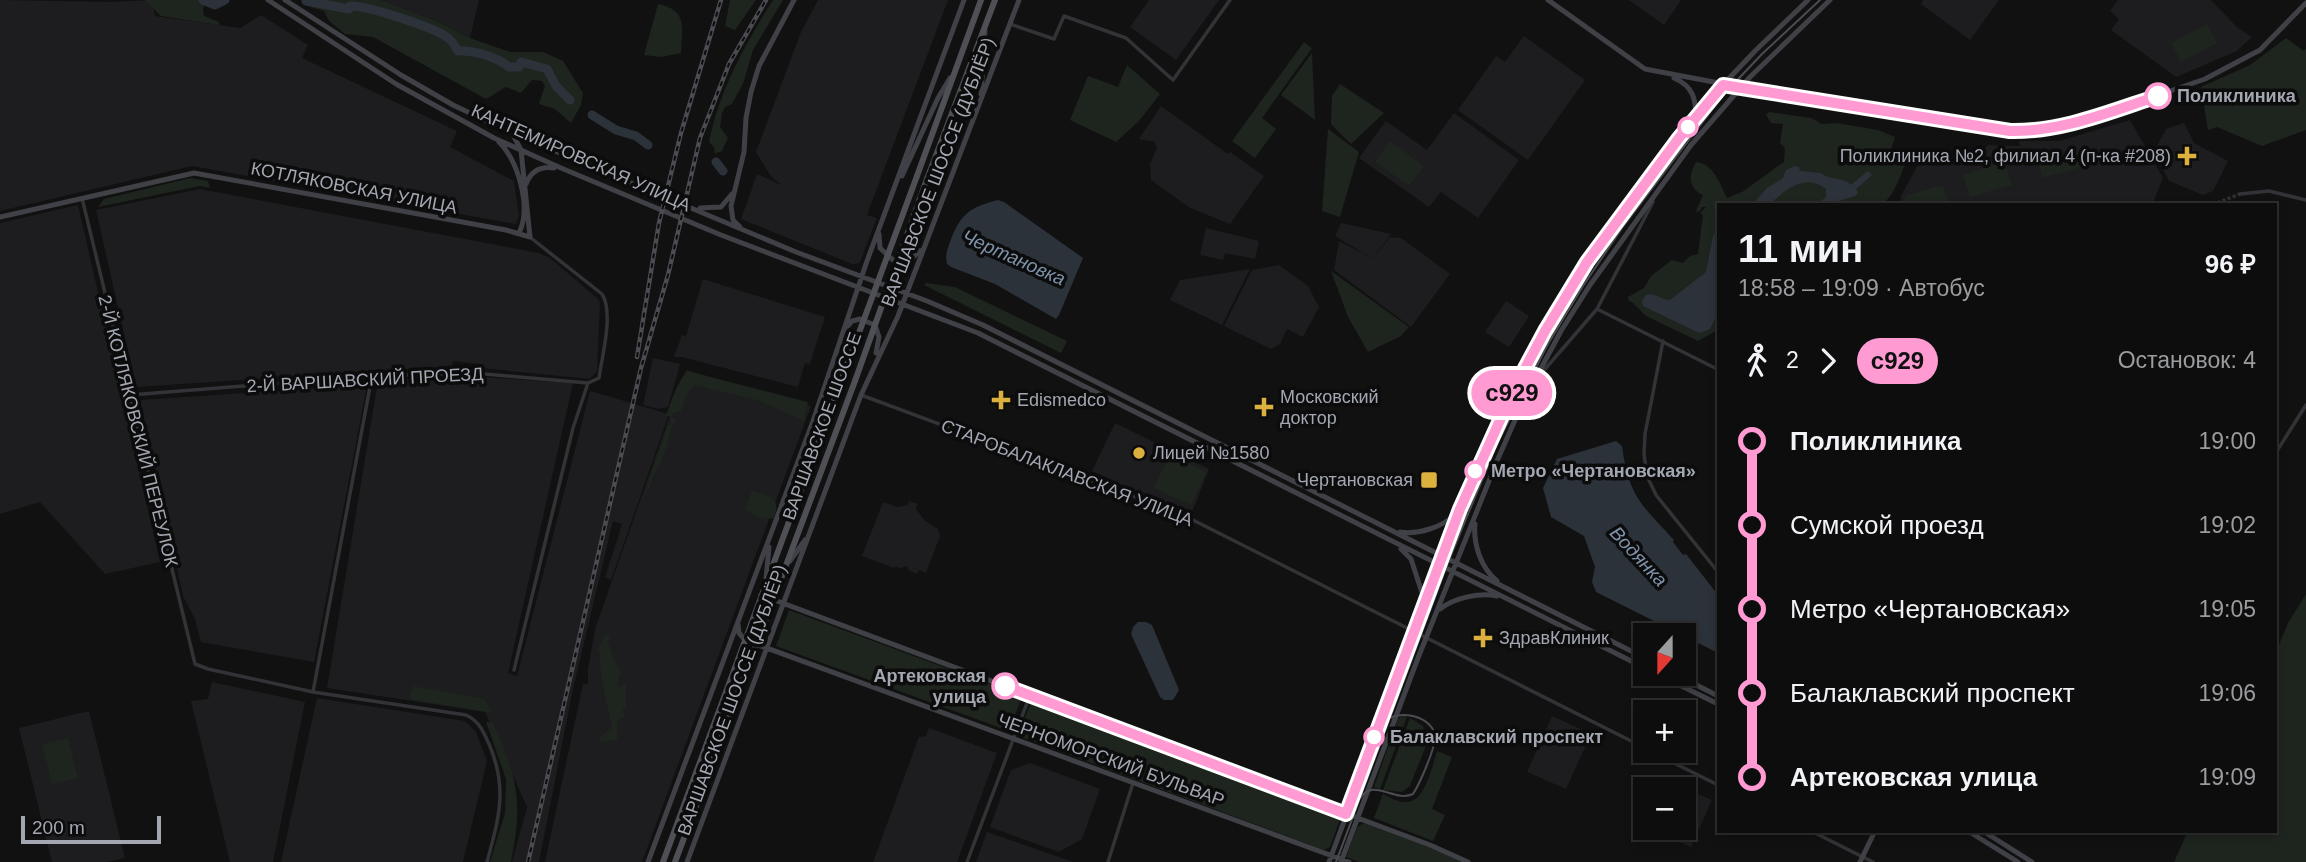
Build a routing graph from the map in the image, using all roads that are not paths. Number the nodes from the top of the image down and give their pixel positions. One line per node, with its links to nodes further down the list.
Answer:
1 (268, 0): 22 (main road, КАНТЕМИРОВСКАЯ УЛИЦА)
2 (285, 0): 21 (main road, КАНТЕМИРОВСКАЯ УЛИЦА)
3 (794, 0): 28 (main road)
4 (964, 0): 32 (main road, ВАРШАВСКОЕ ШОССЕ (ДУБЛЁР))
5 (981, 0): 15 (main road, ВАРШАВСКОЕ ШОССЕ)
6 (995, 0): 14 (main road, ВАРШАВСКОЕ ШОССЕ)
7 (1019, 0): 13 (main road, ВАРШАВСКОЕ ШОССЕ (ДУБЛЁР))
8 (1230, 0): 13 (street)
9 (1548, 0): 16 (main road)
10 (1808, 0): 17 (main road)
11 (1830, 0): 18 (main road)
12 (2306, 3): 18 (main road)
13 (1010, 24): 19 (main road, ВАРШАВСКОЕ ШОССЕ (ДУБЛЁР))
14 (986, 26): 19 (main road); 76 (main road, ВАРШАВСКОЕ ШОССЕ, bridge)
15 (956, 68): 32 (main road); 80 (main road, ВАРШАВСКОЕ ШОССЕ, bridge)
16 (1661, 73): 17 (main road); 20 (main road)
17 (1723, 85): 18 (main road); 20 (main road)
18 (1740, 88): 26 (main road)
19 (979, 107): 38 (main road, ВАРШАВСКОЕ ШОССЕ (ДУБЛЁР))
20 (1696, 118): 24 (main road)
21 (512, 133): 23 (main road); 33 (main road, КАНТЕМИРОВСКАЯ УЛИЦА)
22 (494, 138): 23 (main road, КАНТЕМИРОВСКАЯ УЛИЦА); 37 (main road)
23 (521, 150): 25 (main road, КАНТЕМИРОВСКАЯ УЛИЦА); 27 (main road)
24 (1657, 168): 26 (street); 65 (main road)
25 (561, 169): 27 (main road); 41 (main road, КАНТЕМИРОВСКАЯ УЛИЦА)
26 (1665, 178): 47 (street); 56 (main road)
27 (525, 187): 39 (main road)
28 (735, 188): 33 (main road); 36 (main road)
29 (2240, 194): 31 (street)
30 (82, 198): 34 (main road, КОТЛЯКОВСКАЯ УЛИЦА); 37 (main road, КОТЛЯКОВСКАЯ УЛИЦА); 59 (street, 2-Й КОТЛЯКОВСКИЙ ПЕРЕУЛОК)
31 (2306, 200)
32 (888, 204): 35 (main road, ВАРШАВСКОЕ ШОССЕ (ДУБЛЁР))
33 (693, 208): 36 (main road, КАНТЕМИРОВСКАЯ УЛИЦА)
34 (0, 217)
35 (883, 219): 38 (main road); 42 (main road, ВАРШАВСКОЕ ШОССЕ (ДУБЛЁР))
36 (746, 231): 40 (main road, КАНТЕМИРОВСКАЯ УЛИЦА)
37 (519, 233): 39 (main road, КОТЛЯКОВСКАЯ УЛИЦА)
38 (928, 236): 44 (main road, ВАРШАВСКОЕ ШОССЕ (ДУБЛЁР))
39 (530, 237): 54 (street, КОТЛЯКОВСКАЯ УЛИЦА)
40 (827, 264): 41 (main road); 42 (main road, КАНТЕМИРОВСКАЯ УЛИЦА)
41 (822, 275): 43 (main road, КАНТЕМИРОВСКАЯ УЛИЦА)
42 (861, 277): 43 (main road, ВАРШАВСКОЕ ШОССЕ (ДУБЛЁР)); 44 (main road, КАНТЕМИРОВСКАЯ УЛИЦА)
43 (857, 288): 45 (main road, КАНТЕМИРОВСКАЯ УЛИЦА); 49 (main road, ВАРШАВСКОЕ ШОССЕ (ДУБЛЁР))
44 (906, 293): 45 (main road, ВАРШАВСКОЕ ШОССЕ (ДУБЛЁР)); 46 (main road)
45 (902, 303): 48 (main road); 51 (main road, ВАРШАВСКОЕ ШОССЕ (ДУБЛЁР))
46 (941, 307): 48 (street); 57 (main road)
47 (1597, 309): 50 (street); 56 (street)
48 (936, 316): 58 (main road)
49 (843, 331): 51 (main road); 68 (main road, ВАРШАВСКОЕ ШОССЕ (ДУБЛЁР))
50 (1662, 341): 52 (street); 78 (street)
51 (873, 366): 60 (main road, ВАРШАВСКОЕ ШОССЕ (ДУБЛЁР))
52 (1717, 369)
53 (372, 376): 55 (street, 2-Й ВАРШАВСКИЙ ПРОЕЗД); 59 (street, 2-Й ВАРШАВСКИЙ ПРОЕЗД); 99 (street)
54 (599, 378): 55 (street, 2-Й ВАРШАВСКИЙ ПРОЕЗД)
55 (588, 383): 96 (street)
56 (1533, 383): 66 (main road)
57 (1101, 385): 58 (street); 62 (main road)
58 (1096, 392): 63 (main road)
59 (130, 395): 99 (street, 2-Й КОТЛЯКОВСКИЙ ПЕРЕУЛОК)
60 (861, 395): 69 (main road, ВАРШАВСКОЕ ШОССЕ (ДУБЛЁР)); 89 (street, СТАРОБАЛАКЛАВСКАЯ УЛИЦА)
61 (2306, 405): 64 (street)
62 (1207, 438): 63 (street); 67 (main road)
63 (1202, 445): 70 (main road)
64 (2277, 451)
65 (1460, 509): 67 (main road); 73 (main road)
66 (1476, 516): 74 (main road); 79 (main road)
67 (1391, 530): 71 (main road)
68 (772, 533): 80 (main road); 87 (main road, ВАРШАВСКОЕ ШОССЕ (ДУБЛЁР))
69 (809, 535): 76 (main road); 84 (main road, ВАРШАВСКОЕ ШОССЕ (ДУБЛЁР))
70 (1388, 539): 72 (main road); 83 (main road)
71 (1408, 539): 72 (street); 73 (main road)
72 (1403, 547): 75 (main road)
73 (1441, 556): 74 (main road); 75 (main road)
74 (1456, 563): 75 (main road); 77 (main road); 79 (main road)
75 (1442, 564): 77 (main road); 83 (main road)
76 (784, 571): 81 (main road, ВАРШАВСКОЕ ШОССЕ)
77 (1453, 571): 82 (main road); 85 (main road)
78 (1717, 571)
79 (1508, 589): 86 (main road)
80 (763, 591): 81 (main road, ЧЕРНОМОРСКИЙ БУЛЬВАР); 91 (main road, ВАРШАВСКОЕ ШОССЕ)
81 (773, 599): 84 (main road, ЧЕРНОМОРСКИЙ БУЛЬВАР); 92 (main road, ВАРШАВСКОЕ ШОССЕ)
82 (1511, 601): 85 (main road); 88 (main road)
83 (1425, 602): 89 (main road)
84 (783, 603): 93 (main road, ВАРШАВСКОЕ ШОССЕ (ДУБЛЁР)); 100 (main road, ЧЕРНОМОРСКИЙ БУЛЬВАР)
85 (1437, 611): 90 (main road)
86 (1566, 619): 88 (street); 94 (main road)
87 (738, 621): 91 (main road); 120 (main road, ВАРШАВСКОЕ ШОССЕ (ДУБЛЁР))
88 (1563, 627): 95 (main road)
89 (1413, 633): 90 (street, СТАРОБАЛАКЛАВСКАЯ УЛИЦА); 108 (main road)
90 (1426, 639): 104 (street, СТАРОБАЛАКЛАВСКАЯ УЛИЦА); 109 (main road)
91 (745, 640): 92 (main road, ЧЕРНОМОРСКИЙ БУЛЬВАР); 121 (main road, ВАРШАВСКОЕ ШОССЕ)
92 (756, 644): 93 (main road, ЧЕРНОМОРСКИЙ БУЛЬВАР); 122 (main road, ВАРШАВСКОЕ ШОССЕ)
93 (766, 648): 103 (main road, ЧЕРНОМОРСКИЙ БУЛЬВАР); 123 (main road, ВАРШАВСКОЕ ШОССЕ (ДУБЛЁР))
94 (1633, 652)
95 (1633, 662)
96 (514, 670)
97 (1696, 685): 101 (main road)
98 (1681, 686): 102 (main road)
99 (313, 692): 119 (street)
100 (1030, 695): 103 (street); 108 (main road, ЧЕРНОМОРСКИЙ БУЛЬВАР)
101 (1717, 695)
102 (1717, 704)
103 (1013, 738): 106 (main road, ЧЕРНОМОРСКИЙ БУЛЬВАР); 124 (street)
104 (1633, 743)
105 (1673, 763): 107 (street, СТАРОБАЛАКЛАВСКАЯ УЛИЦА)
106 (1133, 783): 116 (main road, ЧЕРНОМОРСКИЙ БУЛЬВАР); 125 (street)
107 (1717, 785)
108 (1346, 814): 109 (main road, ЧЕРНОМОРСКИЙ БУЛЬВАР); 116 (main road)
109 (1358, 818): 118 (main road); 126 (main road, ЧЕРНОМОРСКИЙ БУЛЬВАР)
110 (1815, 833): 117 (street)
111 (1874, 833): 117 (main road)
112 (1971, 833): 115 (main road)
113 (1987, 833): 114 (main road)
114 (1992, 836): 115 (main road); 129 (main road)
115 (1987, 842): 128 (main road)
116 (1330, 859): 118 (main road, ЧЕРНОМОРСКИЙ БУЛЬВАР)
117 (1861, 859): 127 (street)
118 (1344, 861)
119 (487, 862)
120 (648, 862)
121 (663, 862)
122 (675, 862)
123 (687, 862)
124 (967, 862)
125 (1108, 862)
126 (1468, 862)
127 (1873, 862)
128 (2018, 862)
129 (2032, 862)

